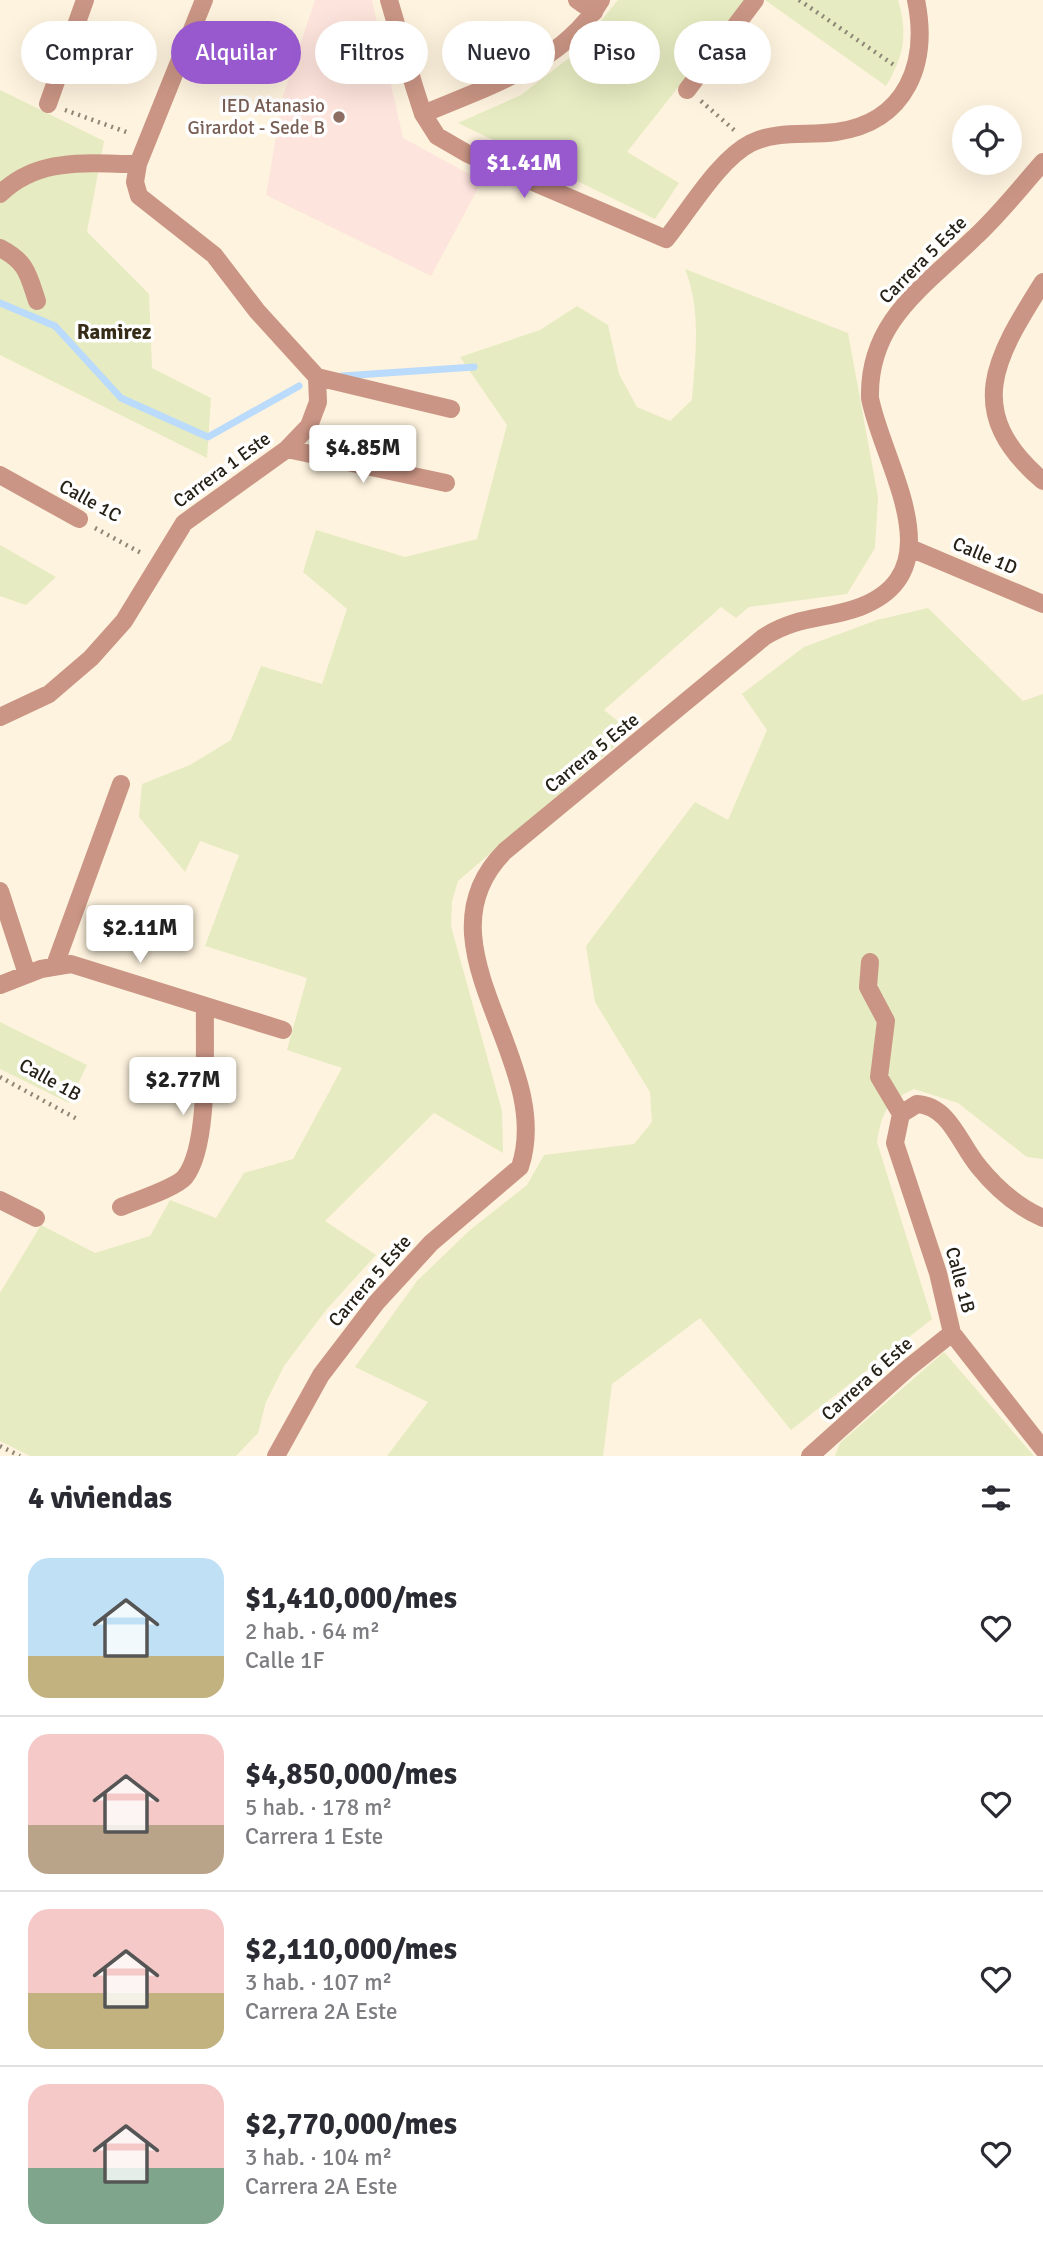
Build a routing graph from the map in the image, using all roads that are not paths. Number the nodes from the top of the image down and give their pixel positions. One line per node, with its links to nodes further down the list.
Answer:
1 (85, 0): 9 (street)
2 (204, 0): 12 (street)
3 (389, 0): 10 (street)
4 (576, 0): 7 (street)
5 (755, 0): 8 (street)
6 (916, 0): 10 (street)
7 (597, 6): 10 (street)
8 (687, 90)
9 (48, 104)
10 (423, 114)
11 (1043, 163): 24 (street, Carrera 5 Este)
12 (138, 164): 13 (street); 17 (street)
13 (0, 194)
14 (0, 248): 16 (street)
15 (1043, 282): 21 (street)
16 (37, 301)
17 (317, 377): 18 (street); 19 (street, Carrera 1 Este)
18 (451, 409)
19 (287, 449): 22 (street); 26 (street, Carrera 1 Este)
20 (0, 475): 23 (street, Calle 1C)
21 (1043, 481)
22 (446, 483)
23 (79, 519)
24 (910, 548): 25 (street, Calle 1D); 42 (street, Carrera 5 Este)
25 (1043, 604)
26 (0, 717)
27 (121, 784): 30 (street)
28 (0, 891): 31 (street)
29 (870, 962): 35 (street)
30 (55, 965): 31 (street); 33 (street)
31 (27, 974): 32 (street)
32 (0, 985)
33 (205, 1006): 34 (street); 37 (street)
34 (282, 1030)
35 (907, 1110): 38 (street); 40 (street, Calle 1B)
36 (0, 1199): 39 (street)
37 (121, 1207)
38 (1043, 1217)
39 (36, 1218)
40 (952, 1333): 41 (street, Calle 1B); 43 (street, Carrera 6 Este)
41 (1043, 1449)
42 (276, 1456)
43 (810, 1456)

